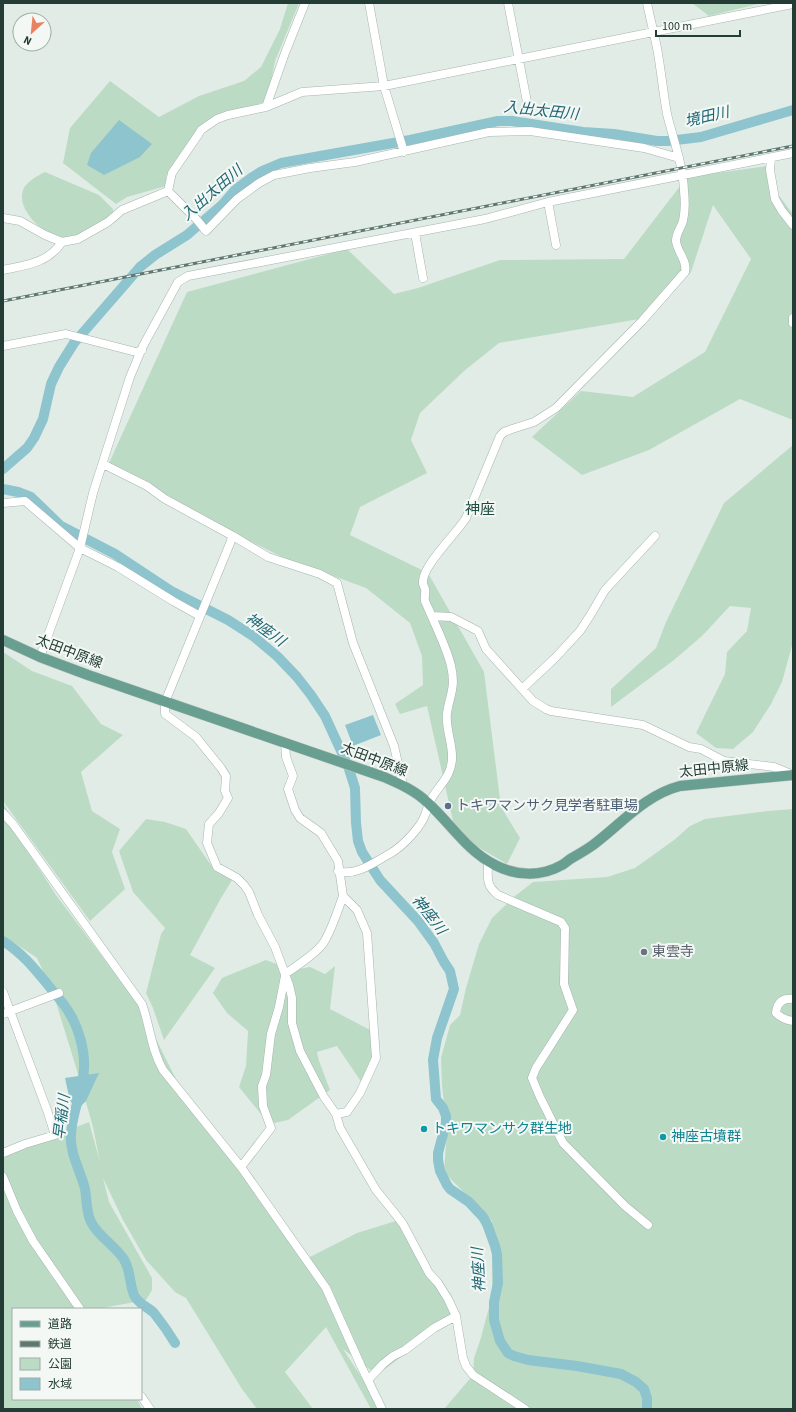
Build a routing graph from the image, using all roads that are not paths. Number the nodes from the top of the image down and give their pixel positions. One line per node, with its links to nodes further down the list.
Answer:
1 (305, 3): 9 (street)
2 (369, 3): 8 (street)
3 (508, 3): 7 (street)
4 (647, 3): 6 (street)
5 (793, 4): 6 (street)
6 (652, 32): 7 (street); 13 (street)
7 (519, 59): 8 (street); 10 (street)
8 (384, 86): 9 (street); 11 (street)
9 (266, 107): 16 (street)
10 (528, 107)
11 (404, 152): 13 (street); 16 (street)
12 (793, 154): 14 (street)
13 (679, 158): 15 (street)
14 (771, 158): 15 (street); 19 (street)
15 (682, 176): 17 (street); 35 (street)
16 (168, 191): 21 (street)
17 (548, 202): 20 (street); 22 (street)
18 (3, 218): 21 (street)
19 (793, 225)
20 (415, 233): 24 (street); 28 (street)
21 (62, 242): 23 (street)
22 (556, 246)
23 (3, 270)
24 (423, 278)
25 (793, 318): 26 (street)
26 (793, 323)
27 (3, 346): 28 (street)
28 (142, 350): 29 (street)
29 (103, 464): 31 (street); 33 (street)
30 (3, 503): 33 (street)
31 (233, 536): 34 (street); 42 (street)
32 (655, 536): 38 (street)
33 (80, 548): 34 (street); 37 (street)
34 (200, 616): 39 (street)
35 (432, 616): 38 (street); 43 (street)
36 (3, 640): 37 (main road, 太田中原線)
37 (40, 657): 39 (main road, 太田中原線)
38 (522, 688): 41 (street)
39 (165, 702): 40 (main road, 太田中原線); 48 (street)
40 (285, 743): 42 (main road, 太田中原線); 46 (street)
41 (793, 775): 45 (main road, 太田中原線)
42 (403, 785): 43 (main road, 太田中原線)
43 (429, 803): 45 (main road, 太田中原線); 46 (street)
44 (3, 813): 56 (street)
45 (488, 862): 58 (street)
46 (338, 871): 47 (street)
47 (343, 896): 48 (street); 54 (street)
48 (285, 974): 54 (street); 56 (street)
49 (3, 992): 52 (street)
50 (59, 993): 52 (street)
51 (793, 999): 53 (street)
52 (7, 1013): 55 (street)
53 (793, 1021)
54 (336, 1114): 60 (street)
55 (3, 1153)
56 (241, 1168): 61 (street)
57 (3, 1177): 59 (street)
58 (648, 1225)
59 (79, 1308)
60 (456, 1316): 61 (street); 65 (street)
61 (368, 1380): 64 (street)
62 (142, 1397): 63 (street)
63 (150, 1409)
64 (382, 1409)
65 (525, 1409)

